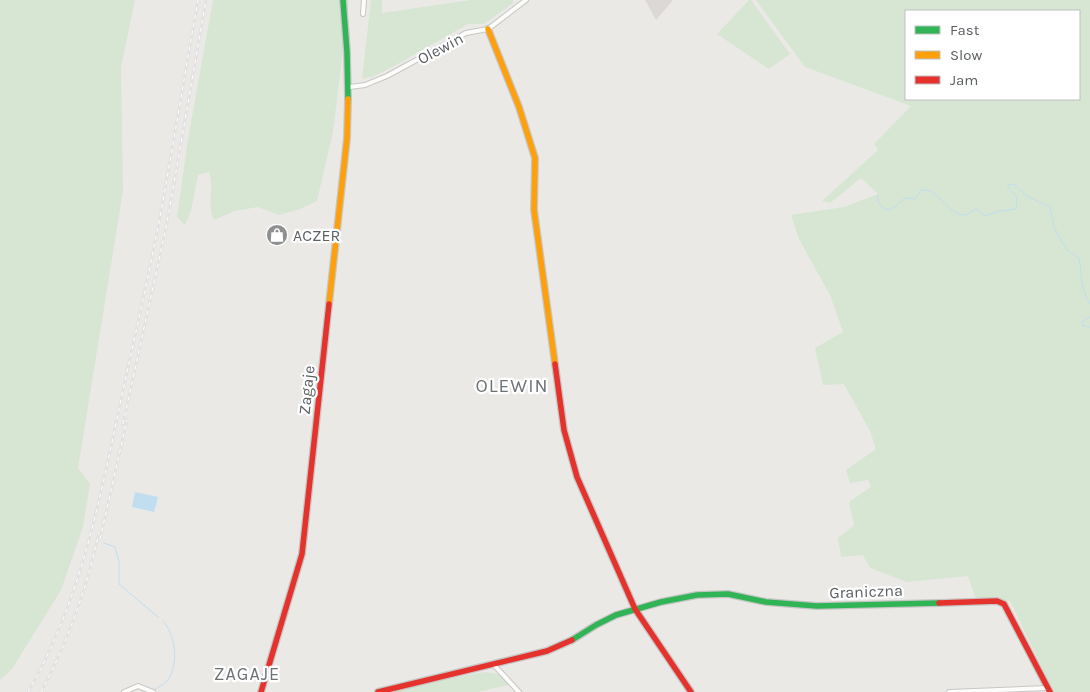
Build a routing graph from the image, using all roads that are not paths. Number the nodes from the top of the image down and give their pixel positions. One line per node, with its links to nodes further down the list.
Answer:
1 (342, 0): 6 (street, Zagaje)
2 (364, 0): 4 (street)
3 (526, 0): 5 (street, Olewin)
4 (362, 14)
5 (488, 29): 6 (street, Olewin); 7 (street)
6 (350, 87): 12 (street, Zagaje)
7 (635, 609): 8 (street, Graniczna); 9 (street, Graniczna); 15 (street)
8 (493, 664): 13 (street, Graniczna); 14 (street)
9 (1049, 690): 16 (street)
10 (124, 692): 11 (street)
11 (153, 692)
12 (261, 692)
13 (378, 692)
14 (519, 692)
15 (691, 692)
16 (949, 692)

